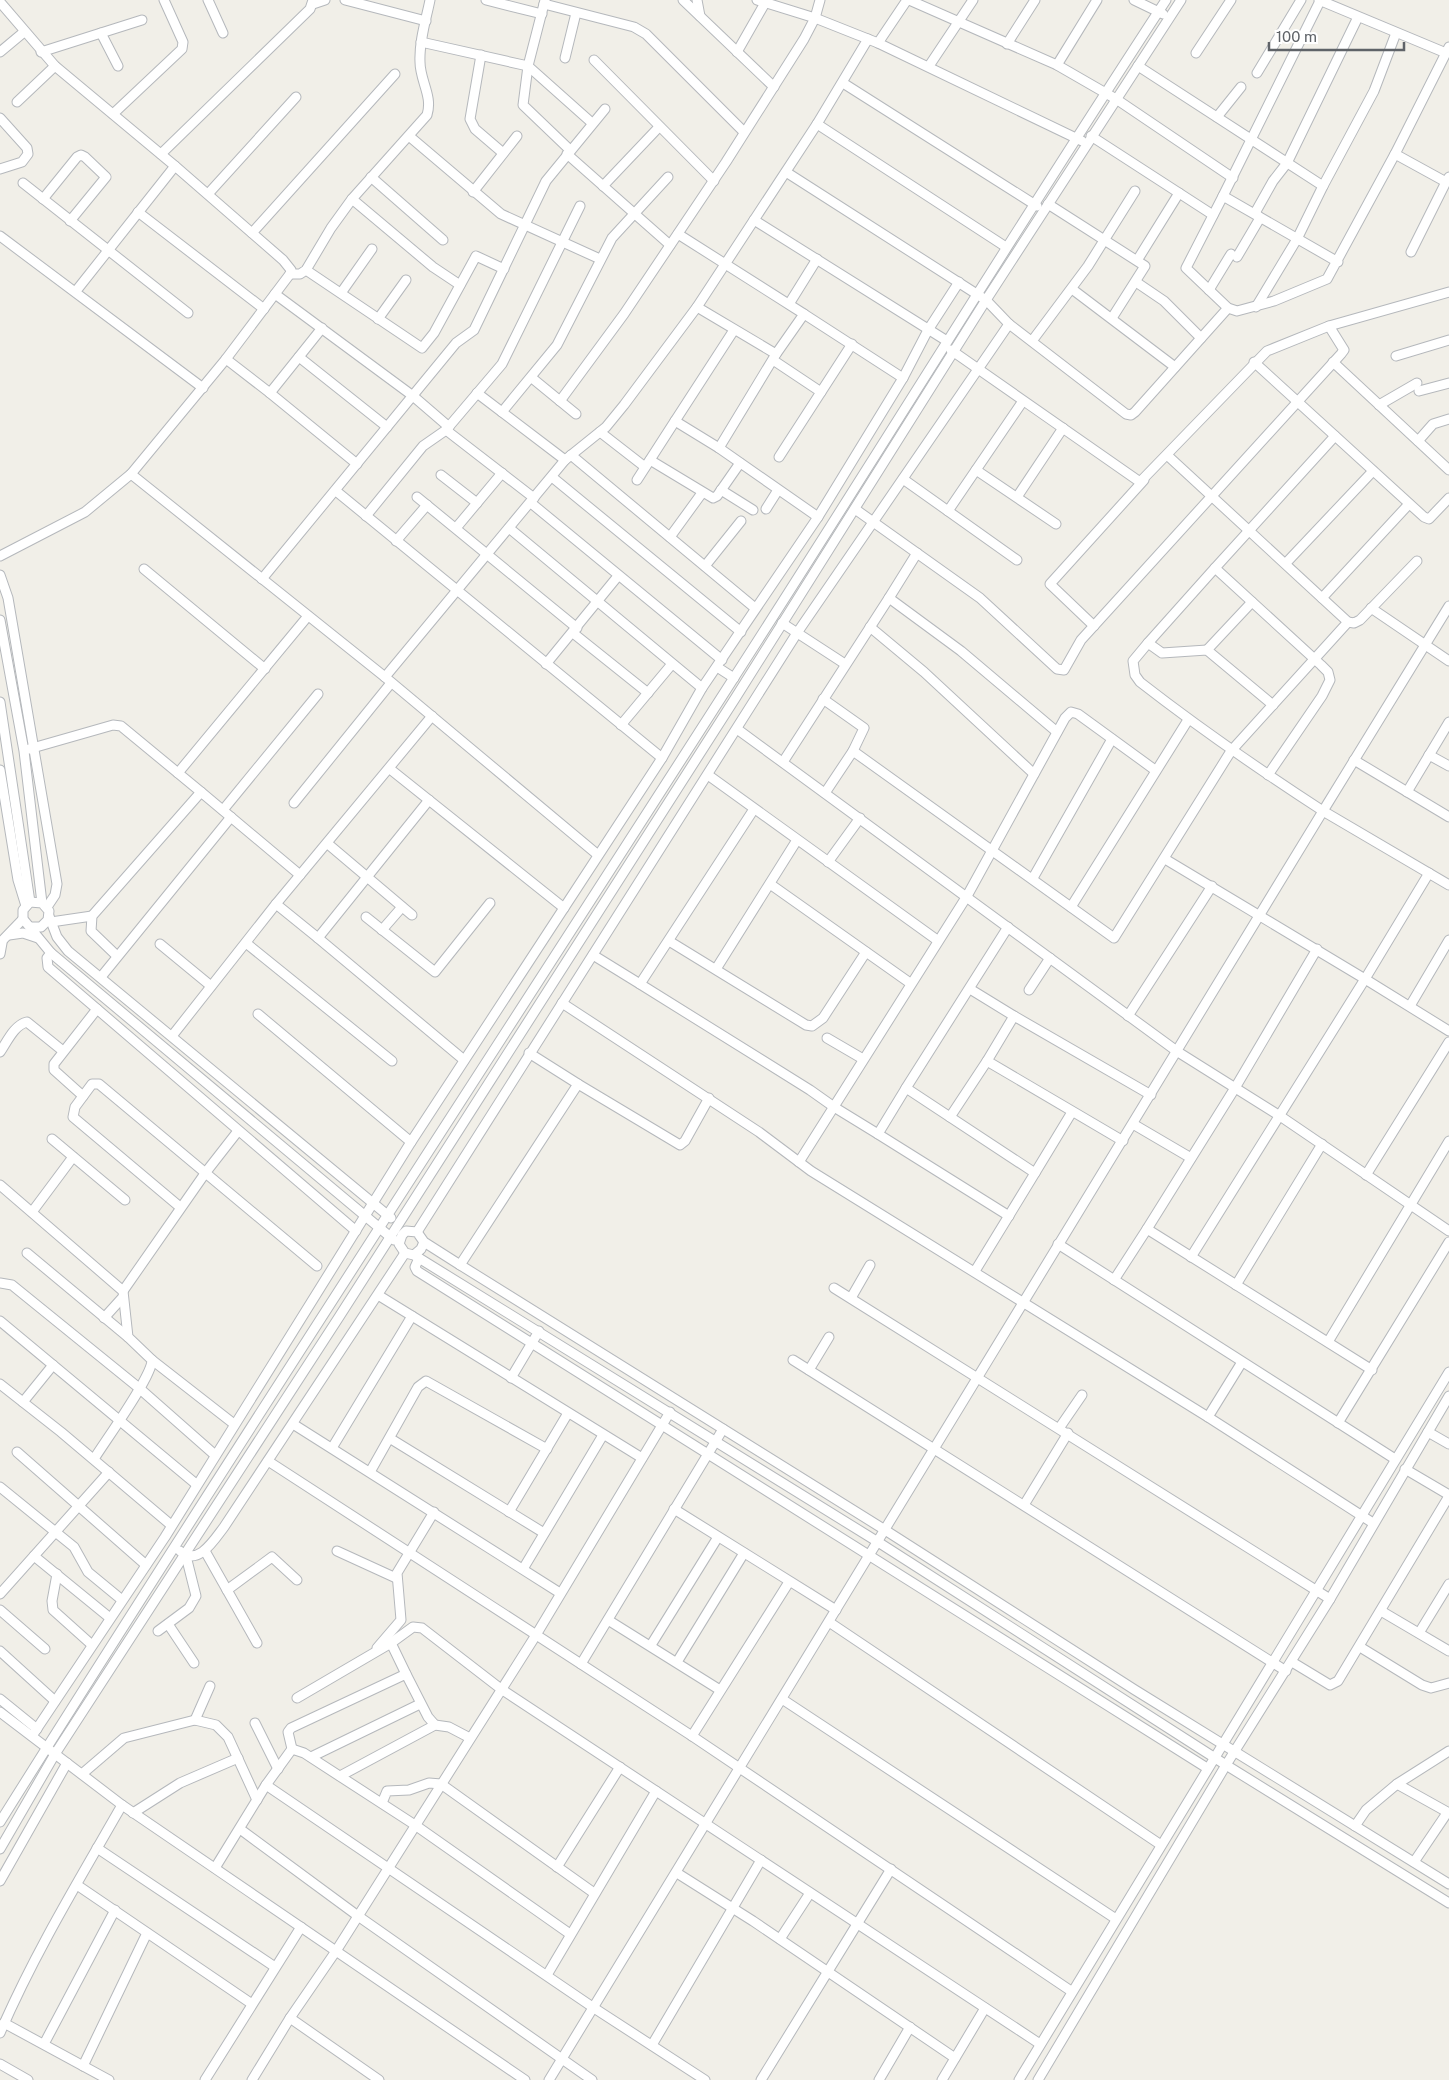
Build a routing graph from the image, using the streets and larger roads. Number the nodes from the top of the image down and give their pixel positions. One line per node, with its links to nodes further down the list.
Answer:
1 (164, 0): 65 (street)
2 (208, 0): 35 (street)
3 (325, 0): 22 (street)
4 (345, 0): 31 (street)
5 (430, 0): 31 (street)
6 (486, 0): 23 (street)
7 (683, 0): 26 (street)
8 (697, 0): 26 (street)
9 (820, 0): 28 (street)
10 (908, 0): 32 (street); 39 (street)
11 (973, 0): 32 (street)
12 (1035, 0): 40 (street)
13 (1097, 0): 49 (street)
14 (1134, 0): 25 (street)
15 (1166, 0): 25 (street)
16 (1181, 0): 29 (street)
17 (1231, 0): 45 (street)
18 (1319, 0): 27 (street); 76 (street)
19 (760, 1): 28 (street); 44 (street)
20 (1299, 1): 55 (street)
21 (0, 2): 33 (street)
22 (313, 2): 79 (street)
23 (544, 6): 24 (street); 52 (street)
24 (576, 12): 47 (street); 71 (street)
25 (1158, 12): 29 (street); 60 (street)
26 (700, 16): 44 (street)
27 (1358, 17): 36 (street); 81 (street)
28 (815, 18): 37 (street); 58 (street)
29 (1170, 18): 54 (street)
30 (142, 20): 34 (street)
31 (426, 20): 38 (street)
32 (958, 22): 40 (street); 53 (street)
33 (24, 32): 42 (street); 43 (street)
34 (101, 33): 43 (street); 51 (street)
35 (223, 33)
36 (1396, 33): 41 (street); 91 (street)
37 (868, 39): 39 (street); 57 (street)
38 (421, 42): 46 (street); 72 (street)
39 (878, 43): 53 (street)
40 (1007, 44): 49 (street)
41 (1448, 50): 80 (street)
42 (0, 52)
43 (41, 52): 50 (street)
44 (737, 52): 58 (street)
45 (1196, 53)
46 (481, 55): 52 (street); 78 (street)
47 (565, 58)
48 (594, 60): 70 (street)
49 (1057, 65): 60 (street)
50 (55, 66): 63 (street); 65 (street)
51 (118, 66)
52 (528, 66): 68 (street); 77 (street)
53 (929, 66): 74 (street)
54 (1138, 66): 62 (street); 66 (street)
55 (1256, 73)
56 (395, 74): 110 (street)
57 (843, 83): 69 (street); 100 (street)
58 (774, 87): 71 (street)
59 (1241, 87): 66 (street)
60 (1106, 93): 62 (street); 74 (street)
61 (296, 97): 96 (street)
62 (1116, 99): 75 (street); 87 (street)
63 (17, 102)
64 (605, 109): 68 (street)
65 (113, 114): 79 (street)
66 (1217, 117): 76 (street)
67 (0, 118): 83 (street)
68 (592, 123): 77 (street)
69 (817, 124): 84 (street); 118 (street)
70 (659, 127): 88 (street); 90 (street)
71 (744, 132): 88 (street)
72 (409, 136): 85 (street); 94 (street)
73 (517, 136): 78 (street)
74 (1077, 138): 75 (street); 100 (street)
75 (1089, 140): 95 (street); 102 (street)
76 (1252, 140): 81 (street); 87 (street)
77 (568, 152): 90 (street); 109 (street)
78 (503, 153): 94 (street)
79 (161, 154): 82 (street)
80 (1395, 154): 92 (street); 125 (street)
81 (1287, 163): 91 (street); 106 (street)
82 (175, 166): 96 (street); 103 (street)
83 (0, 169)
84 (786, 172): 107 (street); 131 (street)
85 (371, 177): 99 (street); 115 (street)
86 (668, 177): 104 (street)
87 (1233, 178): 97 (street)
88 (714, 181): 111 (street)
89 (23, 183): 98 (street)
90 (603, 186): 104 (street)
91 (1323, 186): 114 (street)
92 (1447, 186): 121 (street)
93 (1135, 191): 113 (street)
94 (473, 192): 109 (street)
95 (1179, 193): 105 (street); 124 (street)
96 (208, 194): 110 (street)
97 (1223, 196): 105 (street); 106 (street)
98 (43, 199): 108 (street); 108 (street)
99 (352, 199): 128 (street); 133 (street)
100 (1034, 204): 102 (street); 118 (street)
101 (580, 206): 116 (street)
102 (1046, 207): 113 (street); 141 (street)
103 (138, 212): 120 (street); 146 (street)
104 (633, 213): 117 (street); 123 (street)
105 (1213, 215): 135 (street)
106 (1260, 218): 114 (street); 135 (street)
107 (754, 220): 122 (street); 126 (street)
108 (70, 221): 120 (street)
109 (524, 224): 116 (street); 127 (street)
110 (252, 233): 129 (street)
111 (678, 234): 117 (street); 126 (street)
112 (0, 236): 136 (street)
113 (1105, 239): 124 (street); 134 (street)
114 (1297, 239): 125 (street); 144 (street)
115 (443, 240)
116 (563, 241): 123 (street); 177 (street)
117 (670, 245): 179 (street)
118 (1006, 247): 140 (street)
119 (372, 249): 138 (street)
120 (107, 250): 136 (street); 147 (street)
121 (1411, 252)
122 (817, 258): 142 (street); 155 (street)
123 (600, 259): 171 (street)
124 (1138, 259): 132 (street)
125 (1338, 262): 144 (street)
126 (725, 265): 142 (street); 143 (street)
127 (504, 269): 133 (street); 178 (street)
128 (306, 270): 129 (street); 138 (street)
129 (290, 274): 139 (street)
130 (406, 280): 150 (street)
131 (959, 282): 140 (street); 155 (street)
132 (1136, 282): 149 (street); 156 (street)
133 (460, 285): 150 (street)
134 (1072, 289): 149 (street); 158 (street)
135 (1209, 290): 145 (street)
136 (76, 291): 174 (street)
137 (1449, 292): 152 (street)
138 (341, 293): 150 (street)
139 (276, 294): 146 (street); 153 (street)
140 (976, 294): 141 (street); 160 (street)
141 (986, 300): 151 (street); 161 (street)
142 (789, 304): 148 (street)
143 (697, 307): 154 (street); 190 (street)
144 (1256, 307): 145 (street)
145 (1228, 308): 156 (street)
146 (264, 309): 165 (street)
147 (188, 313)
148 (804, 314): 159 (street); 164 (street)
149 (1112, 318): 168 (street)
150 (378, 319)
151 (1009, 324): 158 (street); 169 (street)
152 (1329, 326): 166 (street); 167 (street)
153 (322, 328): 163 (street); 178 (street)
154 (734, 330): 164 (street); 186 (street)
155 (928, 330): 160 (street); 170 (street)
156 (1201, 338): 168 (street)
157 (1449, 340): 162 (street)
158 (1032, 341): 168 (street)
159 (852, 344): 170 (street); 175 (street)
160 (945, 344): 161 (street); 172 (street)
161 (954, 352): 169 (street); 200 (street)
162 (1396, 356)
163 (299, 357): 176 (street); 187 (street)
164 (774, 357): 175 (street); 193 (street)
165 (226, 359): 174 (street); 176 (street)
166 (1254, 362): 181 (street); 194 (street)
167 (1333, 362): 181 (street); 182 (street)
168 (1175, 366)
169 (977, 369): 180 (street); 209 (street)
170 (905, 374): 172 (street); 229 (street)
171 (532, 378): 179 (street); 183 (street)
172 (922, 380): 195 (street)
173 (1449, 383): 182 (street)
174 (203, 388): 206 (street)
175 (821, 392): 196 (street)
176 (270, 393): 201 (street)
177 (477, 393): 183 (street); 188 (street)
178 (413, 396): 187 (street); 188 (street)
179 (560, 401): 184 (street)
180 (1023, 401): 189 (street); 202 (street)
181 (1297, 401): 191 (street); 216 (street)
182 (1380, 405): 192 (street)
183 (502, 412): 197 (street)
184 (576, 414)
185 (1449, 419): 192 (street)
186 (675, 421): 193 (street); 198 (street)
187 (387, 427): 201 (street)
188 (448, 428): 205 (street); 228 (street)
189 (1063, 428): 211 (street); 218 (street)
190 (600, 432): 197 (street); 198 (street)
191 (1335, 436): 203 (street); 235 (street)
192 (1418, 441): 204 (street)
193 (718, 448): 199 (street)
194 (1167, 455): 211 (street); 216 (street)
195 (874, 456): 200 (street); 255 (street)
196 (780, 457)
197 (568, 458): 208 (street); 236 (street)
198 (647, 463): 210 (street); 215 (street)
199 (740, 463): 212 (street); 213 (street)
200 (884, 463): 225 (street)
201 (357, 464): 214 (street)
202 (976, 470): 218 (street); 227 (street)
203 (1373, 470): 222 (street); 243 (street)
204 (1449, 470)
205 (502, 473): 220 (street); 221 (street)
206 (131, 474): 240 (street); 249 (street)
207 (441, 475): 221 (street)
208 (552, 476): 220 (street); 267 (street)
209 (903, 479): 227 (street); 231 (street)
210 (636, 480)
211 (1144, 480): 264 (street)
212 (721, 490): 215 (street); 226 (street)
213 (778, 490): 224 (street); 229 (street)
214 (336, 491): 228 (street); 249 (street)
215 (702, 493): 236 (street)
216 (1214, 496): 235 (street); 264 (street)
217 (417, 497): 223 (street)
218 (1017, 497): 232 (street)
219 (1449, 498): 222 (street)
220 (532, 501): 234 (street); 248 (street)
221 (477, 503): 233 (street)
222 (1410, 504): 252 (street)
223 (427, 505): 233 (street); 237 (street)
224 (766, 509)
225 (855, 509): 231 (street); 259 (street)
226 (753, 510)
227 (948, 511): 241 (street)
228 (366, 516): 237 (street)
229 (818, 517): 257 (street)
230 (741, 521): 244 (street)
231 (873, 521): 238 (street); 268 (street)
232 (1056, 524)
233 (456, 528): 239 (street)
234 (509, 528): 239 (street); 253 (street)
235 (1251, 530): 243 (street); 245 (street)
236 (670, 537): 244 (street)
237 (396, 541): 250 (street)
238 (917, 552): 251 (street); 264 (street)
239 (487, 554): 250 (street); 266 (street)
240 (0, 556)
241 (1017, 560)
242 (1416, 561): 258 (street)
243 (1286, 563): 252 (street)
244 (705, 566): 257 (street)
245 (1215, 568): 254 (street); 269 (street)
246 (144, 569): 278 (street)
247 (0, 575): 296 (street)
248 (618, 576): 253 (street); 274 (street)
249 (262, 579): 260 (street)
250 (456, 591): 275 (street); 280 (street)
251 (889, 598): 265 (street); 294 (street)
252 (1322, 598): 262 (street)
253 (597, 602): 266 (street); 276 (street)
254 (1252, 602): 271 (street); 272 (street)
255 (781, 604): 259 (street); 279 (street)
256 (1449, 606): 270 (street)
257 (756, 608): 267 (street)
258 (1371, 608): 262 (street); 270 (street)
259 (790, 610): 263 (street)
260 (308, 616): 278 (street); 280 (street)
261 (0, 620): 297 (street)
262 (1348, 622): 272 (street)
263 (782, 624): 268 (street); 285 (street)
264 (1094, 626)
265 (870, 627): 277 (street); 309 (street)
266 (575, 630): 275 (street); 283 (street)
267 (741, 632): 274 (street)
268 (797, 633): 277 (street); 293 (street)
269 (1148, 643): 271 (street); 290 (street)
270 (1425, 646): 273 (street); 302 (street)
271 (1207, 650): 288 (street)
272 (1314, 658): 288 (street); 311 (street)
273 (1449, 662)
274 (719, 663): 279 (street); 281 (street)
275 (546, 664): 292 (street)
276 (672, 664): 281 (street); 283 (street)
277 (845, 664): 286 (street)
278 (265, 669): 308 (street)
279 (734, 678): 282 (street)
280 (388, 680): 289 (street); 316 (street)
281 (702, 688): 301 (street)
282 (726, 690): 285 (street); 329 (street)
283 (648, 693): 292 (street)
284 (318, 694): 318 (street)
285 (736, 697): 330 (street)
286 (823, 699): 298 (street); 303 (street)
287 (0, 702): 340 (street)
288 (1273, 705): 299 (street)
289 (432, 716): 305 (street); 326 (street)
290 (1188, 720): 299 (street); 307 (street)
291 (1449, 722): 300 (street)
292 (621, 725): 301 (street)
293 (737, 729): 303 (street); 310 (street)
294 (1057, 732): 295 (street); 309 (street)
295 (1112, 739): 307 (street); 334 (street)
296 (34, 748): 297 (street); 308 (street); 345 (street)
297 (24, 751): 345 (street)
298 (853, 751): 314 (street); 325 (street)
299 (1231, 751): 311 (street); 327 (street)
300 (1430, 755): 304 (street); 313 (street)
301 (662, 758): 326 (street)
302 (1354, 760): 313 (street); 319 (street)
303 (783, 762): 314 (street)
304 (1449, 766)
305 (390, 769): 315 (street); 324 (street)
306 (0, 770): 340 (street)
307 (1155, 770): 343 (street)
308 (178, 773): 312 (street)
309 (1034, 774): 325 (street)
310 (708, 775): 317 (street); 366 (street)
311 (1268, 775): 319 (street)
312 (201, 792): 318 (street); 347 (street)
313 (1407, 792): 321 (street)
314 (825, 793): 322 (street)
315 (429, 800): 333 (street); 344 (street)
316 (294, 803)
317 (754, 809): 323 (street); 359 (street)
318 (223, 810): 320 (street)
319 (1323, 811): 331 (street); 348 (street)
320 (231, 817): 332 (street); 367 (street)
321 (1449, 817)
322 (860, 818): 328 (street); 338 (street)
323 (797, 840): 328 (street); 335 (street)
324 (328, 844): 332 (street); 333 (street)
325 (992, 849): 334 (street); 338 (street)
326 (598, 855): 344 (street)
327 (1165, 859): 337 (street); 343 (street)
328 (828, 862): 357 (street)
329 (613, 863): 330 (street); 427 (street)
330 (625, 870): 430 (street)
331 (1429, 873): 336 (street); 373 (street)
332 (300, 875): 341 (street)
333 (366, 877): 342 (street); 355 (street)
334 (1033, 878): 343 (street)
335 (770, 884): 364 (street); 371 (street)
336 (1449, 885)
337 (1212, 886): 348 (street); 384 (street)
338 (967, 896): 351 (street); 357 (street)
339 (490, 903): 353 (street)
340 (28, 904): 345 (street); 350 (street)
341 (276, 904): 355 (street); 360 (street)
342 (402, 907): 346 (street); 353 (street)
343 (1071, 907)
344 (564, 908): 395 (street)
345 (48, 912): 347 (street); 352 (street); 372 (street)
346 (412, 915)
347 (92, 916): 367 (street)
348 (1260, 916): 362 (street); 391 (street)
349 (366, 918): 353 (street)
350 (23, 919): 352 (street); 356 (street)
351 (1008, 927): 369 (street); 377 (street)
352 (32, 928): 354 (street)
353 (382, 930)
354 (38, 938): 356 (street); 363 (street)
355 (318, 938): 395 (street)
356 (4, 940): 365 (street)
357 (937, 940): 374 (street)
358 (1449, 940): 368 (street)
359 (669, 941): 371 (street); 375 (street)
360 (246, 943): 376 (street); 394 (street)
361 (160, 944): 376 (street)
362 (1317, 950): 373 (street); 399 (street)
363 (51, 952): 381 (street); 428 (street)
364 (866, 952): 371 (street); 374 (street)
365 (0, 954)
366 (593, 955): 375 (street); 379 (street)
367 (117, 956): 372 (street)
368 (1440, 956): 370 (street); 380 (street)
369 (1050, 958): 378 (street); 384 (street)
370 (1449, 961)
371 (716, 970)
372 (101, 977): 386 (street)
373 (1366, 979): 380 (street); 405 (street)
374 (910, 983): 393 (street)
375 (640, 984): 403 (street)
376 (211, 986): 386 (street)
377 (970, 989): 383 (street); 398 (street)
378 (1029, 990)
379 (562, 1003): 392 (street); 402 (street)
380 (1410, 1006): 385 (street)
381 (96, 1009): 390 (street); 408 (street)
382 (258, 1014): 413 (street)
383 (1014, 1016): 396 (street); 400 (street)
384 (1128, 1016): 391 (street)
385 (1449, 1031)
386 (172, 1036): 423 (street)
387 (827, 1038): 393 (street)
388 (1449, 1042): 420 (street)
389 (0, 1052): 390 (street)
390 (63, 1052): 401 (street)
391 (1178, 1052): 399 (street); 400 (street)
392 (529, 1053): 397 (street); 436 (street)
393 (863, 1059): 403 (street)
394 (392, 1060)
395 (464, 1060): 413 (street)
396 (987, 1061): 404 (street); 406 (street)
397 (578, 1084): 402 (street); 445 (street)
398 (906, 1088): 406 (street); 409 (street)
399 (1235, 1088): 405 (street); 416 (street)
400 (1151, 1095): 407 (street)
401 (83, 1096): 418 (street); 425 (street)
402 (709, 1098): 417 (street)
403 (834, 1108): 409 (street); 417 (street)
404 (1072, 1112): 411 (street); 419 (street)
405 (1280, 1116): 414 (street); 444 (street)
406 (950, 1117): 419 (street)
407 (1133, 1124): 411 (street); 416 (street)
408 (238, 1131): 418 (street); 433 (street)
409 (878, 1134): 429 (street)
410 (52, 1139): 415 (street)
411 (1123, 1141): 441 (street)
412 (1449, 1141): 424 (street)
413 (411, 1142): 423 (street)
414 (1322, 1144): 420 (street); 451 (street)
415 (73, 1156): 422 (street); 426 (street)
416 (1191, 1158): 432 (street)
417 (799, 1162): 448 (street)
418 (206, 1172): 425 (street); 447 (street)
419 (1034, 1173): 429 (street)
420 (1366, 1175): 424 (street)
421 (0, 1184): 426 (street)
422 (126, 1200)
423 (373, 1203): 427 (street); 428 (street)
424 (1410, 1205): 435 (street); 463 (street)
425 (180, 1208): 453 (street)
426 (32, 1212): 453 (street)
427 (388, 1215): 430 (street); 431 (street)
428 (364, 1216): 431 (street); 433 (street)
429 (1009, 1216): 448 (street)
430 (397, 1224): 434 (street); 437 (street)
431 (379, 1228): 437 (street); 495 (street)
432 (1147, 1229): 444 (street); 449 (street)
433 (356, 1231): 484 (street)
434 (406, 1231): 436 (street); 440 (street)
435 (1449, 1231)
436 (417, 1232): 438 (street)
437 (389, 1236): 440 (street); 500 (street)
438 (424, 1242): 443 (street); 445 (street)
439 (1449, 1242): 470 (street)
440 (399, 1244): 443 (street)
441 (1058, 1244): 449 (street); 456 (street)
442 (27, 1253): 458 (street)
443 (413, 1255): 454 (street); 460 (street); 464 (street)
444 (1191, 1257): 451 (street)
445 (460, 1265): 488 (street)
446 (870, 1265): 455 (street)
447 (318, 1266)
448 (975, 1272): 456 (street)
449 (1114, 1280): 467 (street)
450 (0, 1283): 475 (street)
451 (1236, 1285): 463 (street)
452 (834, 1288): 455 (street)
453 (123, 1294): 458 (street); 461 (street)
454 (378, 1295): 457 (street); 485 (street)
455 (851, 1298): 472 (street)
456 (1023, 1302): 472 (street); 481 (street)
457 (412, 1316): 473 (street); 496 (street)
458 (104, 1318): 461 (street)
459 (0, 1321): 468 (street)
460 (539, 1331): 464 (street); 479 (street)
461 (128, 1337): 465 (street)
462 (829, 1337): 469 (street)
463 (1328, 1342): 470 (street)
464 (532, 1344): 473 (street); 486 (street)
465 (152, 1360): 475 (street); 484 (street)
466 (793, 1360): 469 (street)
467 (1242, 1362): 481 (street); 483 (street)
468 (53, 1365): 478 (street); 482 (street)
469 (809, 1370): 498 (street)
470 (1372, 1370): 483 (street)
471 (1449, 1372): 505 (street)
472 (979, 1376): 487 (street); 498 (street)
473 (511, 1378): 480 (street)
474 (0, 1384): 478 (street)
475 (139, 1388): 482 (street); 502 (street)
476 (1082, 1395): 487 (street)
477 (1449, 1396): 489 (street)
478 (23, 1402): 504 (street)
479 (670, 1412): 486 (street); 493 (street)
480 (568, 1413): 491 (street); 497 (street)
481 (1208, 1417): 518 (street)
482 (119, 1420): 504 (street); 510 (street)
483 (1338, 1423): 505 (street)
484 (234, 1424): 502 (street)
485 (293, 1424): 496 (street); 506 (street)
486 (663, 1424): 501 (street); 503 (street)
487 (1060, 1427): 490 (street)
488 (723, 1429): 493 (street); 521 (street)
489 (1428, 1432): 494 (street); 507 (street)
490 (1068, 1433): 513 (street); 543 (street)
491 (603, 1434): 503 (street); 523 (street)
492 (391, 1439): 497 (street); 509 (street); 517 (street)
493 (716, 1440): 501 (street); 526 (street)
494 (1449, 1444)
495 (240, 1445): 500 (street); 527 (street)
496 (332, 1448): 509 (street)
497 (547, 1449): 517 (street)
498 (934, 1449): 513 (street); 521 (street)
499 (17, 1452): 514 (street)
500 (251, 1452): 532 (street)
501 (708, 1453): 515 (street); 533 (street)
502 (215, 1455): 510 (street)
503 (642, 1458): 544 (street)
504 (94, 1459): 508 (street)
505 (1395, 1459): 518 (street)
506 (268, 1461): 528 (street); 530 (street)
507 (1405, 1469): 512 (street); 519 (street)
508 (109, 1472): 514 (street); 520 (street)
509 (370, 1472): 516 (street)
510 (196, 1484): 520 (street)
511 (0, 1487): 522 (street)
512 (1449, 1495): 550 (street)
513 (1024, 1505): 568 (street)
514 (79, 1507): 522 (street); 535 (street)
515 (674, 1510): 525 (street); 552 (street)
516 (434, 1512): 530 (street); 536 (street)
517 (509, 1512): 523 (street)
518 (1361, 1516): 519 (street); 543 (street)
519 (1373, 1522): 546 (street)
520 (171, 1525): 524 (street)
521 (885, 1530): 526 (street); 590 (street)
522 (56, 1532): 534 (street); 547 (street)
523 (544, 1533): 536 (street)
524 (165, 1537): 527 (street); 535 (street)
525 (718, 1537): 531 (street); 561 (street)
526 (878, 1542): 533 (street); 596 (street)
527 (175, 1546): 532 (street); 591 (street)
528 (205, 1551): 532 (street); 542 (street)
529 (337, 1551): 538 (street)
530 (410, 1551): 538 (street); 557 (street)
531 (744, 1553): 540 (street); 567 (street)
532 (185, 1555): 554 (street); 595 (street)
533 (870, 1555): 549 (street); 603 (street)
534 (34, 1556): 537 (street); 545 (street)
535 (146, 1565): 547 (street)
536 (523, 1569): 544 (street)
537 (57, 1574): 551 (street); 560 (street)
538 (396, 1578): 566 (street)
539 (297, 1580): 542 (street)
540 (789, 1582): 549 (street); 577 (street)
541 (1449, 1584): 556 (street)
542 (227, 1590): 558 (street)
543 (1316, 1590): 546 (street); 568 (street)
544 (560, 1593): 557 (street)
545 (0, 1594)
546 (1330, 1598): 569 (street)
547 (122, 1600): 551 (street)
548 (0, 1610): 563 (street)
549 (836, 1610): 553 (street)
550 (1380, 1611): 556 (street); 562 (street)
551 (110, 1618): 560 (street)
552 (608, 1620): 561 (street); 571 (street)
553 (829, 1622): 580 (street); 621 (street)
554 (168, 1624): 555 (street); 570 (street)
555 (158, 1631)
556 (1419, 1633): 565 (street)
557 (536, 1635): 571 (street); 576 (street)
558 (256, 1643)
559 (391, 1643): 566 (street); 573 (street); 576 (street)
560 (92, 1645): 581 (street)
561 (650, 1646): 567 (street)
562 (1360, 1647): 569 (street); 574 (street)
563 (45, 1649)
564 (0, 1651): 581 (street)
565 (1449, 1652)
566 (369, 1656): 578 (street)
567 (677, 1662): 577 (street)
568 (1272, 1662): 572 (street); 590 (street)
569 (1292, 1662): 572 (street)
570 (194, 1664)
571 (581, 1664): 588 (street)
572 (1286, 1671): 594 (street)
573 (406, 1674): 582 (street); 592 (street)
574 (1449, 1683)
575 (210, 1686): 584 (street)
576 (501, 1689): 589 (street); 601 (street)
577 (720, 1690): 588 (street)
578 (297, 1698)
579 (0, 1699): 587 (street)
580 (782, 1699): 604 (street); 640 (street)
581 (55, 1701): 587 (street)
582 (420, 1704): 586 (street); 598 (street)
583 (0, 1712): 587 (street)
584 (195, 1720): 597 (street); 605 (street)
585 (255, 1723): 602 (street)
586 (435, 1726): 589 (street); 606 (street)
587 (34, 1733): 591 (street)
588 (692, 1736): 604 (street)
589 (470, 1738): 607 (street)
590 (1222, 1744): 594 (street); 596 (street)
591 (47, 1748): 595 (street); 616 (street)
592 (292, 1750): 598 (street); 602 (street)
593 (1449, 1750): 608 (street)
594 (1234, 1752): 600 (street); 619 (street)
595 (55, 1754): 599 (street); 623 (street)
596 (1213, 1757): 600 (street); 603 (street)
597 (238, 1758): 611 (street); 614 (street)
598 (311, 1758): 606 (street)
599 (67, 1763): 605 (street); 631 (street)
600 (1226, 1765): 636 (street); 678 (street)
601 (620, 1767): 610 (street); 627 (street)
602 (278, 1768): 609 (street)
603 (1207, 1768): 621 (street)
604 (740, 1769): 617 (street); 629 (street)
605 (82, 1774): 613 (street)
606 (340, 1776): 612 (street)
607 (441, 1784): 612 (street); 618 (street); 627 (street)
608 (1397, 1784): 615 (street); 619 (street)
609 (266, 1786): 611 (street); 626 (street)
610 (656, 1791): 617 (street); 634 (street)
611 (257, 1800): 620 (street)
612 (382, 1803): 618 (street)
613 (122, 1805): 614 (street); 622 (street)
614 (133, 1813): 628 (street)
615 (1448, 1813): 625 (street)
616 (0, 1822)
617 (707, 1824): 624 (street); 630 (street)
618 (415, 1825): 626 (street); 644 (street)
619 (1355, 1826): 625 (street)
620 (240, 1829): 628 (street); 639 (street)
621 (1161, 1845): 640 (street)
622 (97, 1848): 633 (street); 647 (street)
623 (0, 1849)
624 (760, 1860): 635 (street); 637 (street)
625 (1414, 1862): 632 (street)
626 (389, 1867): 639 (street); 649 (street)
627 (557, 1867): 634 (street)
628 (215, 1868): 642 (street)
629 (891, 1869): 641 (street); 650 (street)
630 (677, 1873): 637 (street); 652 (street)
631 (0, 1881)
632 (1449, 1884)
633 (77, 1885): 638 (street); 655 (street)
634 (594, 1893): 644 (street)
635 (810, 1893): 641 (street); 645 (street)
636 (1449, 1903)
637 (732, 1909): 645 (street); 660 (street)
638 (115, 1910): 643 (street); 658 (street)
639 (358, 1916): 646 (street); 662 (street)
640 (1116, 1919): 650 (street)
641 (857, 1923): 648 (street); 653 (street)
642 (301, 1927): 646 (street); 647 (street)
643 (147, 1933): 651 (street); 664 (street)
644 (570, 1934): 649 (street)
645 (780, 1939): 648 (street)
646 (336, 1951): 654 (street); 670 (street)
647 (275, 1967): 651 (street)
648 (827, 1971): 656 (street); 674 (street)
649 (547, 1975): 652 (street)
650 (1071, 1991): 659 (street)
651 (252, 2004): 667 (street)
652 (594, 2008): 660 (street); 662 (street)
653 (985, 2008): 659 (street); 661 (street)
654 (290, 2018): 668 (street); 669 (street)
655 (4, 2023): 657 (street); 658 (street)
656 (910, 2027): 661 (street); 675 (street)
657 (0, 2033)
658 (44, 2044): 664 (street)
659 (1040, 2044): 677 (street)
660 (652, 2046): 673 (street)
661 (955, 2058): 676 (street)
662 (562, 2061): 671 (street); 672 (street)
663 (0, 2064): 665 (street)
664 (82, 2066): 666 (street)
665 (28, 2080)
666 (109, 2080)
667 (205, 2080)
668 (252, 2080)
669 (379, 2080)
670 (525, 2080)
671 (549, 2080)
672 (592, 2080)
673 (704, 2080)
674 (761, 2080)
675 (880, 2080)
676 (942, 2080)
677 (1018, 2080)
678 (1038, 2080)

